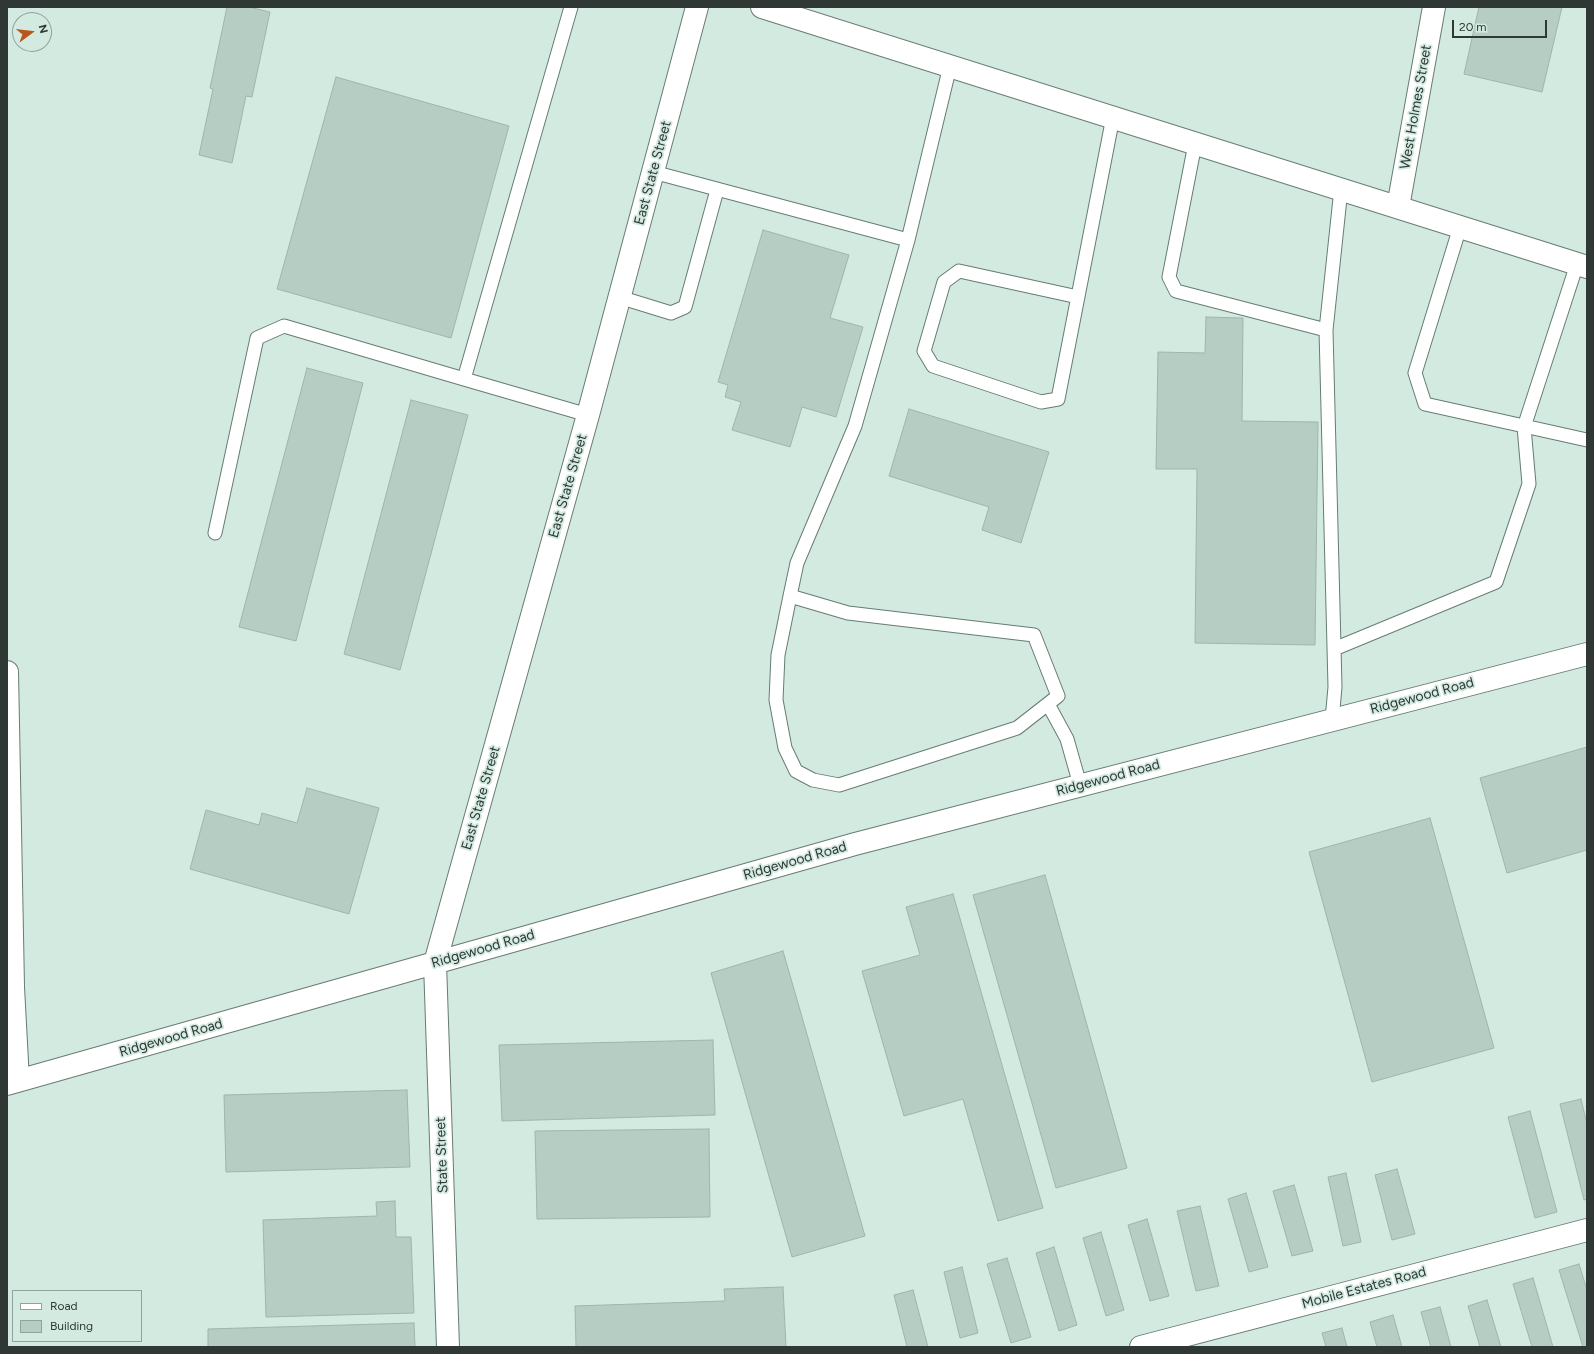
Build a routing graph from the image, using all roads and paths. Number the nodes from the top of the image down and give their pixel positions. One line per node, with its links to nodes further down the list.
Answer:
1 (571, 7): 18 (lane)
2 (697, 7): 8 (street, East State Street)
3 (762, 7): 5 (street)
4 (1434, 7): 11 (street, West Holmes Street)
5 (950, 66): 6 (street); 13 (lane)
6 (1113, 117): 7 (street); 16 (lane)
7 (1195, 144): 9 (street); 17 (lane)
8 (653, 172): 10 (lane); 15 (street, East State Street)
9 (1341, 189): 11 (street); 17 (lane)
10 (717, 190): 13 (lane); 15 (lane)
11 (1398, 207): 12 (street)
12 (1460, 227): 14 (street); 20 (lane)
13 (908, 240): 23 (lane)
14 (1582, 265): 20 (lane)
15 (620, 297): 19 (street, East State Street)
16 (1078, 297): 16 (lane)
17 (1326, 330): 24 (lane)
18 (464, 379): 19 (lane); 22 (lane)
19 (588, 415): 30 (street, East State Street)
20 (1524, 427): 21 (lane); 24 (lane)
21 (1587, 440)
22 (215, 533)
23 (790, 596): 27 (lane); 27 (lane)
24 (1334, 649): 28 (lane)
25 (1587, 654): 28 (street, Ridgewood Road)
26 (7, 672): 31 (street)
27 (1048, 704): 29 (lane)
28 (1332, 720): 29 (street, Ridgewood Road)
29 (1080, 785): 30 (street, Ridgewood Road)
30 (435, 963): 31 (street, Ridgewood Road); 33 (street, State Street)
31 (13, 1082)
32 (1587, 1230): 34 (street, Mobile Estates Road)
33 (448, 1347)
34 (1141, 1347)

